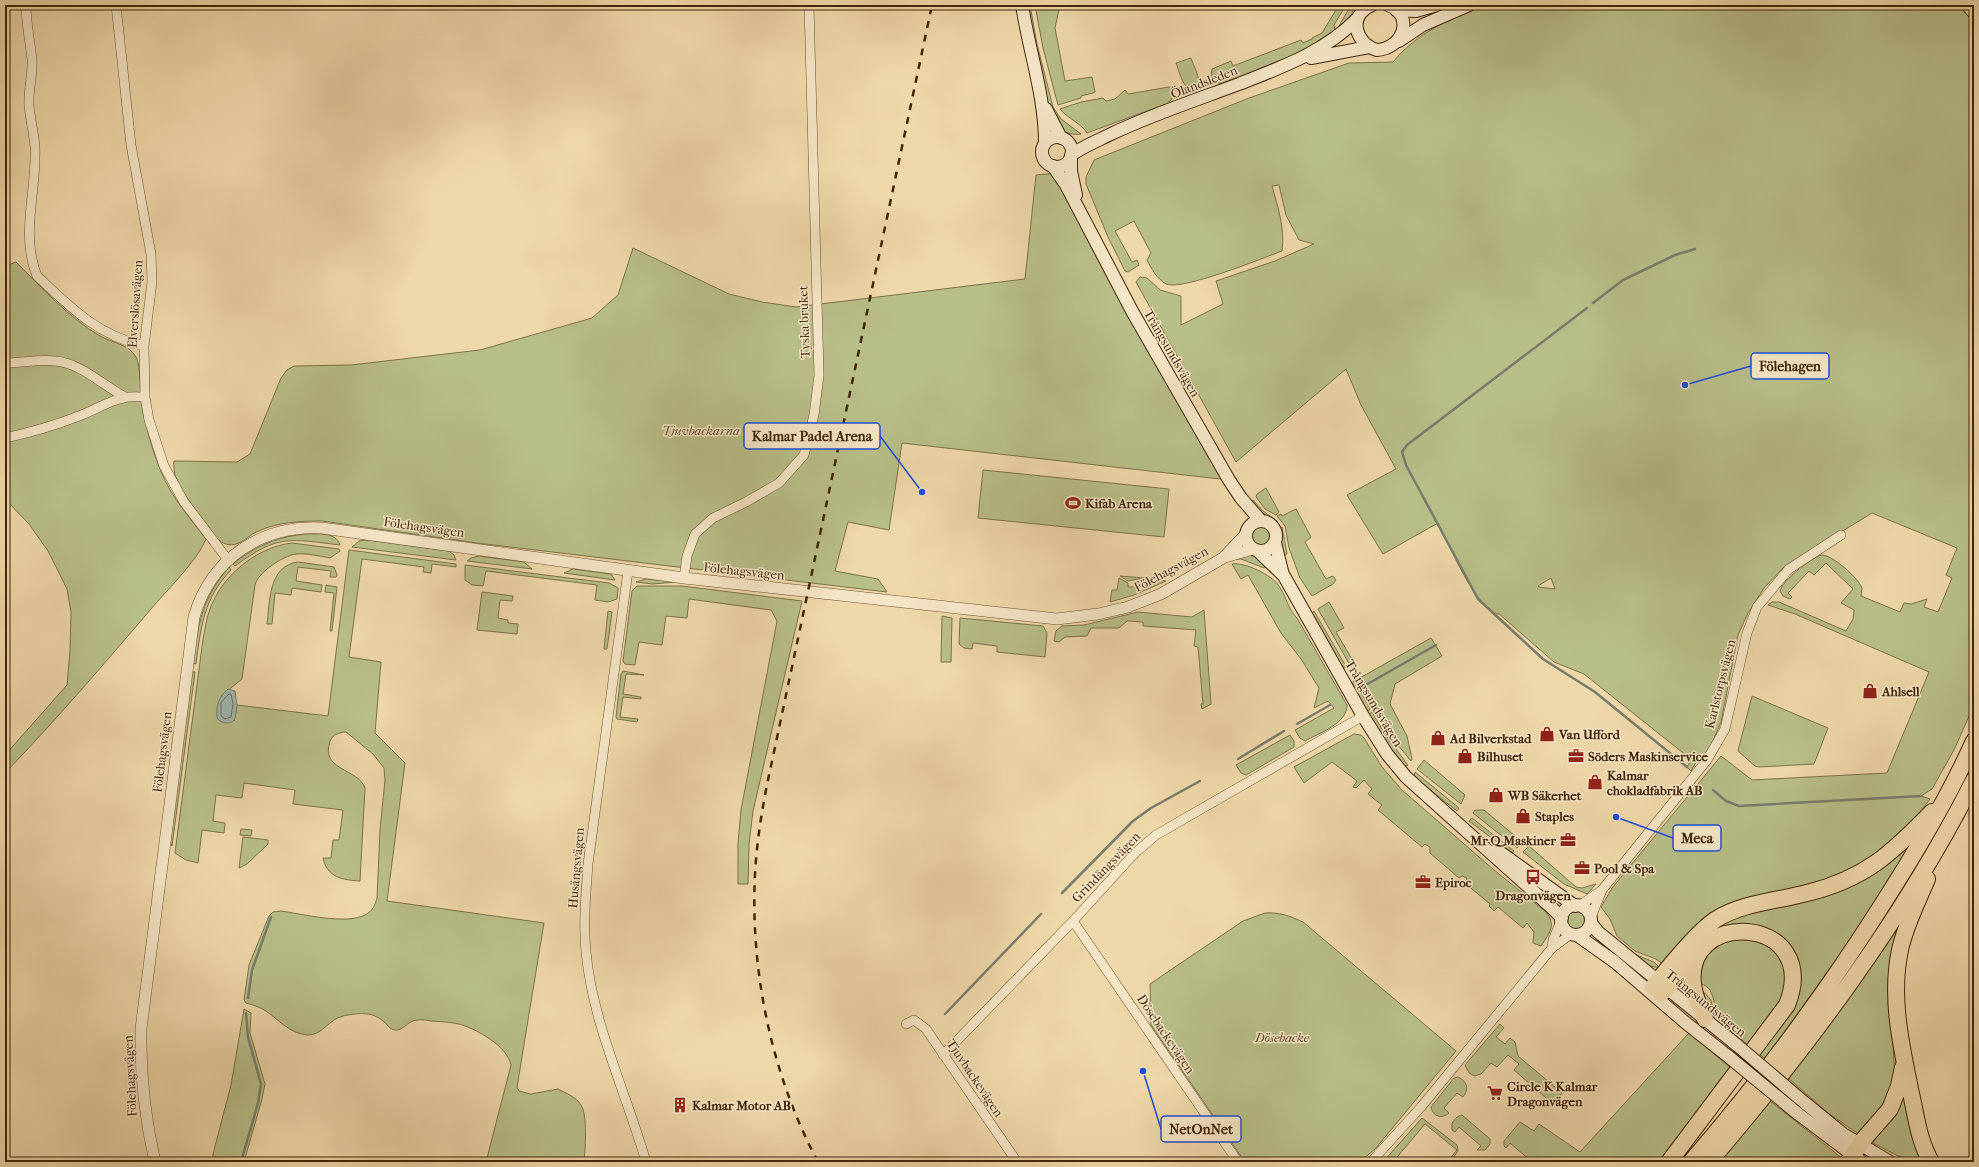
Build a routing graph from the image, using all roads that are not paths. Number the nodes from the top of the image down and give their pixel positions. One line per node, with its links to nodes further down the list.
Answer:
1 (26, 5): 21 (street)
2 (116, 5): 21 (street, Elverslösavägen)
3 (809, 5): 36 (street, Tyska bruket)
4 (1022, 5): 14 (main road)
5 (1437, 5): 8 (main road)
6 (1469, 5): 11 (main road, Ölandsleden)
7 (1970, 5): 10 (highway)
8 (1392, 8): 11 (main road)
9 (1364, 10): 12 (main road, Ölandsleden); 13 (main road, Ölandsleden)
10 (1974, 10)
11 (1399, 41): 12 (main road, Ölandsleden)
12 (1366, 45): 13 (main road, Ölandsleden)
13 (1292, 63): 15 (main road, Ölandsleden)
14 (1041, 98): 16 (main road); 17 (main road)
15 (1126, 126): 16 (main road, Ölandsleden); 18 (main road, Ölandsleden)
16 (1063, 138): 17 (main road); 18 (main road)
17 (1045, 143): 19 (main road)
18 (1071, 157): 19 (main road); 20 (main road, Trångsundsvägen)
19 (1054, 166): 20 (main road, Trångsundsvägen)
20 (1084, 219): 26 (main road, Trångsundsvägen)
21 (144, 346): 24 (street, Elverslösavägen)
22 (5, 363): 23 (street)
23 (125, 397): 24 (street); 25 (street)
24 (145, 397): 33 (street, Elverslösavägen)
25 (5, 438)
26 (1241, 498): 27 (main road, Trångsundsvägen); 28 (main road, Trångsundsvägen)
27 (1261, 521): 28 (main road); 30 (main road)
28 (1246, 532): 31 (main road); 32 (street, Fölehagsvägen)
29 (1842, 535): 43 (street, Karlstorpsvägen)
30 (1274, 543): 31 (main road); 35 (main road, Trångsundsvägen)
31 (1256, 550): 32 (street, Fölehagsvägen); 35 (main road, Trångsundsvägen)
32 (1223, 558): 36 (street, Fölehagsvägen)
33 (228, 560): 34 (street, Fölehagsvägen); 59 (street, Fölehagsvägen)
34 (628, 571): 36 (street, Fölehagsvägen); 60 (street, Husängsvägen)
35 (1284, 576): 37 (main road, Trångsundsvägen)
36 (684, 578)
37 (1363, 716): 41 (main road, Trångsundsvägen); 47 (street, Grindängsvägen)
38 (1974, 741): 40 (highway)
39 (1974, 780): 42 (highway)
40 (1948, 795): 52 (highway); 65 (highway)
41 (1463, 827): 44 (main road, Trångsundsvägen); 45 (main road, Trångsundsvägen)
42 (1943, 839): 57 (highway); 66 (highway)
43 (1602, 890): 44 (street, Karlstorpsvägen); 46 (street, Karlstorpsvägen)
44 (1577, 906): 45 (main road); 46 (main road)
45 (1561, 919): 48 (main road); 49 (street)
46 (1591, 920): 48 (main road); 52 (main road, Trångsundsvägen)
47 (1073, 921): 56 (street, Grindängsvägen); 62 (street, Dösebackevägen)
48 (1574, 935): 49 (street); 51 (main road, Trångsundsvägen)
49 (1552, 948): 63 (street)
50 (1697, 957): 52 (highway); 53 (highway); 64 (highway)
51 (1615, 962): 52 (main road, Trångsundsvägen); 55 (main road, Trångsundsvägen)
52 (1660, 987): 53 (main road, Trångsundsvägen); 55 (main road, Trångsundsvägen)
53 (1705, 1019): 58 (main road, Trångsundsvägen, bridge)
54 (906, 1024): 56 (street, Tjuvbackevägen)
55 (1711, 1042): 58 (main road, Trångsundsvägen, bridge)
56 (943, 1054): 61 (street, Tjuvbackevägen)
57 (1904, 1059): 58 (highway); 68 (highway)
58 (1855, 1156): 67 (main road)
59 (155, 1162)
60 (646, 1162)
61 (1017, 1162)
62 (1238, 1162)
63 (1371, 1162)
64 (1669, 1162)
65 (1691, 1162)
66 (1709, 1162)
67 (1890, 1162)
68 (1931, 1162)

